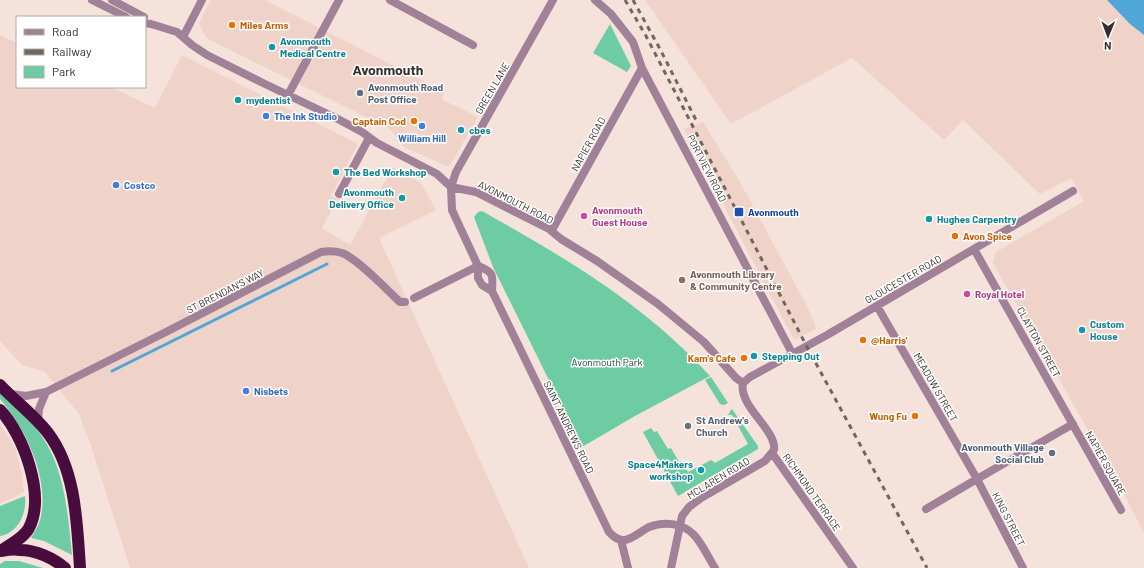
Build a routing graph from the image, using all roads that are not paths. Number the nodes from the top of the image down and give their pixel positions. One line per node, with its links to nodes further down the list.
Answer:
1 (92, 0): 8 (street)
2 (112, 0): 9 (street)
3 (202, 0): 11 (street)
4 (338, 0): 14 (street)
5 (390, 0): 12 (street)
6 (553, 0): 16 (street, GREEN LANE)
7 (595, 0): 13 (street, PORTVIEW ROAD)
8 (124, 16)
9 (138, 16)
10 (146, 21): 11 (street)
11 (183, 37): 14 (street)
12 (473, 45)
13 (642, 68): 19 (street, NAPIER ROAD); 26 (street, PORTVIEW ROAD)
14 (288, 95): 15 (street)
15 (369, 138): 16 (street); 18 (street)
16 (451, 187): 19 (street, AVONMOUTH ROAD); 21 (street, SAINT ANDREWS ROAD)
17 (1073, 191): 20 (street, GLOUCESTER ROAD)
18 (339, 194)
19 (552, 230): 27 (street, AVONMOUTH ROAD)
20 (974, 249): 25 (street, GLOUCESTER ROAD); 32 (street, CLAYTON STREET)
21 (478, 266): 22 (street, SAINT ANDREWS ROAD); 22 (street, SAINT ANDREWS ROAD); 23 (street)
22 (492, 291): 38 (street, SAINT ANDREWS ROAD)
23 (414, 298)
24 (405, 302): 29 (street, ST BRENDAN'S WAY)
25 (877, 306): 26 (street, GLOUCESTER ROAD); 34 (street, MEADOW STREET)
26 (792, 353): 27 (street, GLOUCESTER ROAD)
27 (743, 383): 33 (street, RICHMOND TERRACE)
28 (4, 389): 29 (street, ST BRENDAN'S WAY); 31 (highway)
29 (46, 392): 31 (street)
30 (0, 410): 39 (highway)
31 (38, 421): 41 (highway)
32 (1073, 424): 34 (street); 36 (street, NAPIER SQUARE)
33 (772, 453): 37 (street, MCLAREN ROAD); 45 (street, RICHMOND TERRACE)
34 (977, 479): 35 (street); 46 (street, KING STREET)
35 (926, 509)
36 (1121, 510)
37 (680, 525): 38 (street); 43 (street, MCLAREN ROAD); 44 (street)
38 (621, 540): 42 (street)
39 (0, 551): 40 (highway)
40 (65, 568)
41 (80, 568)
42 (628, 568)
43 (671, 568)
44 (715, 568)
45 (853, 568)
46 (1023, 568)

